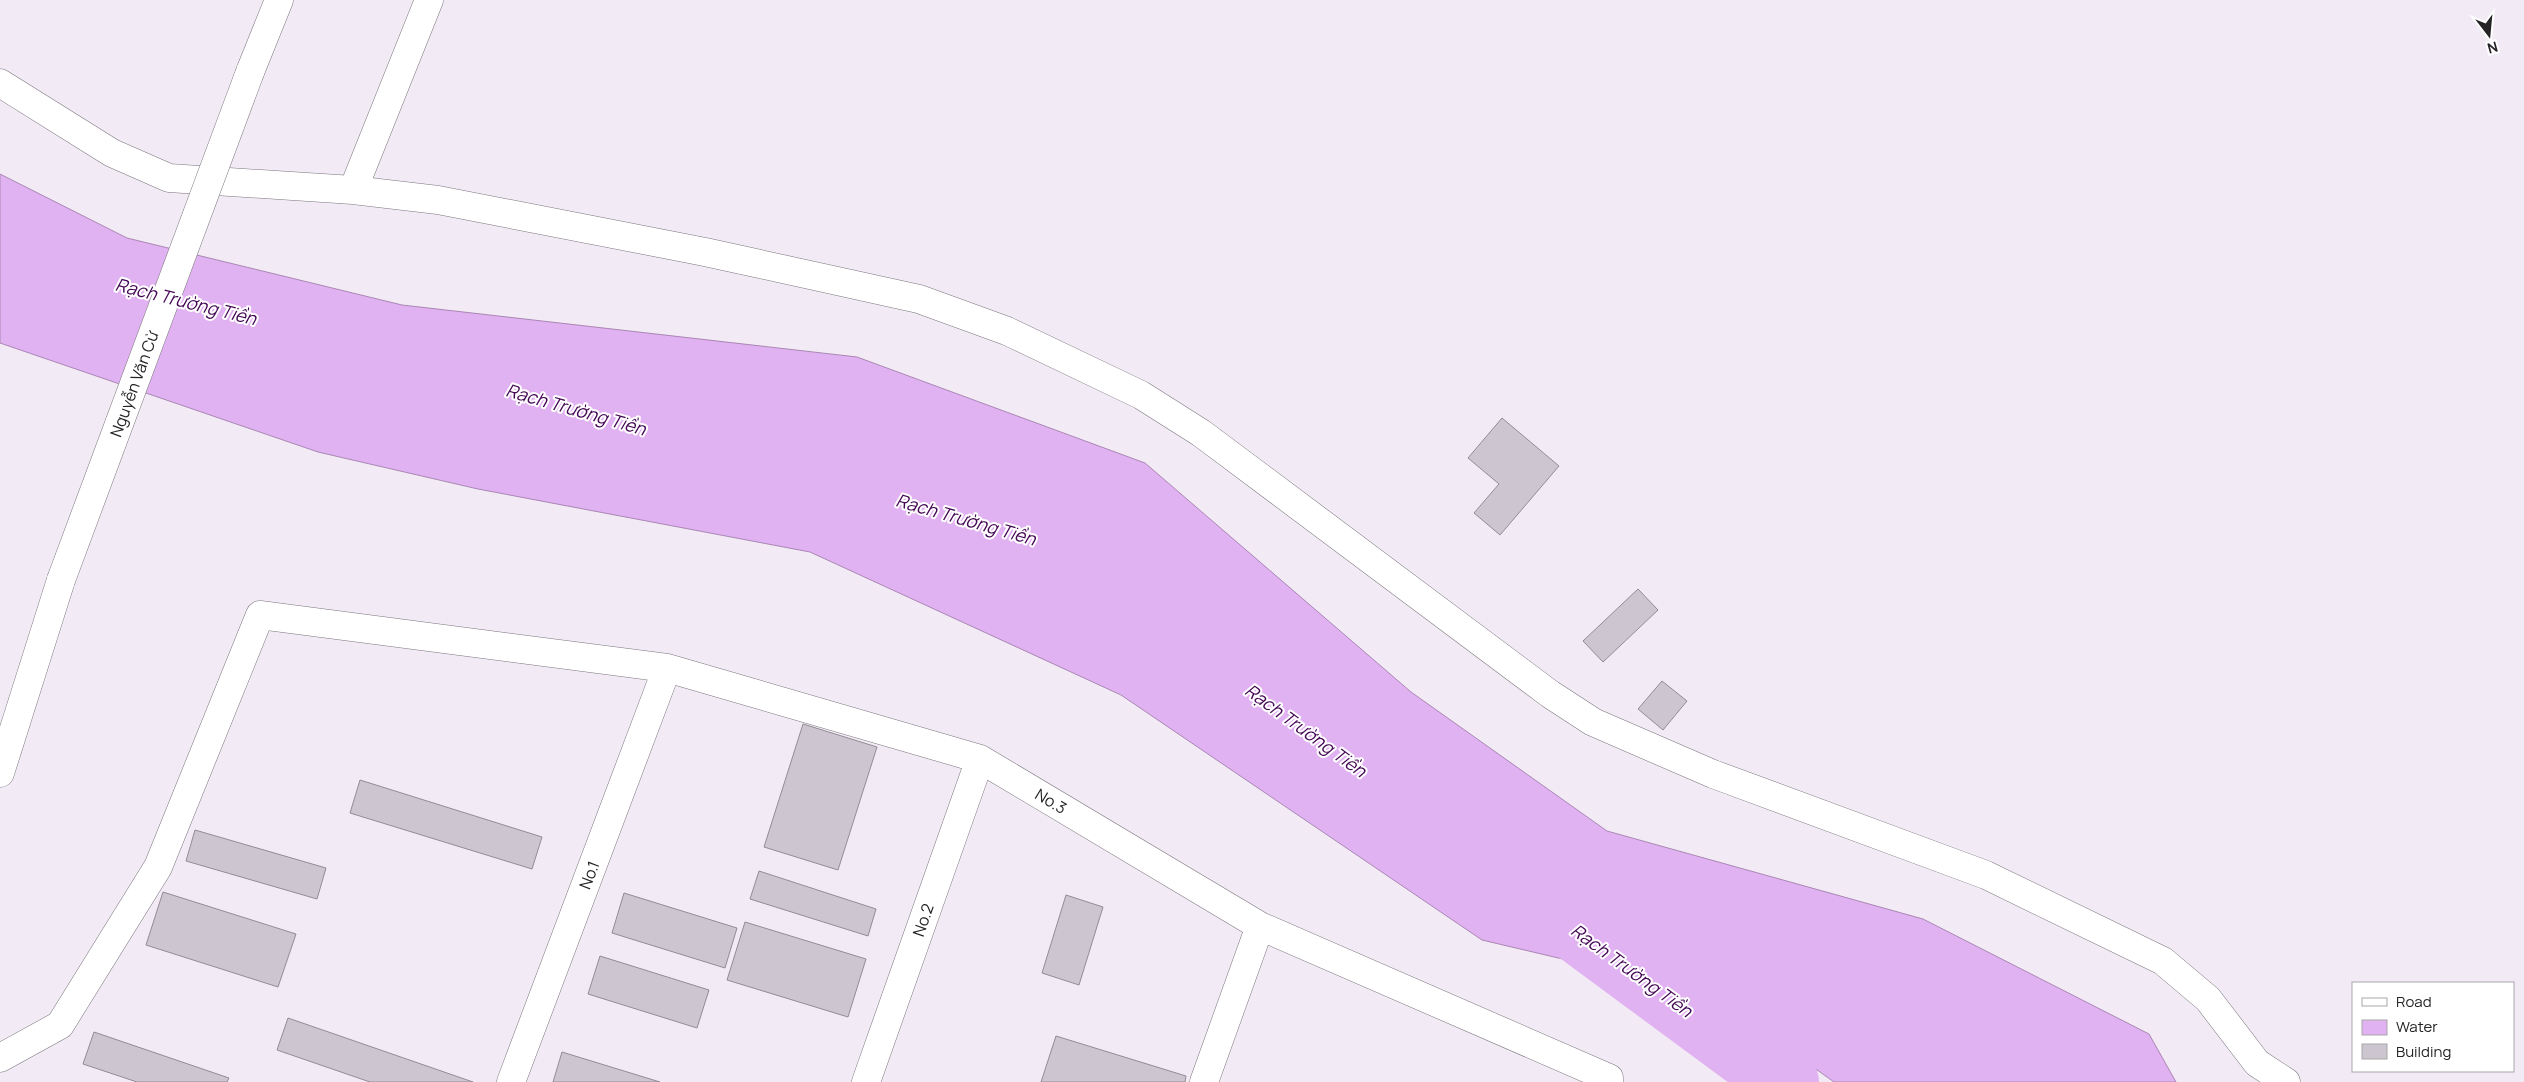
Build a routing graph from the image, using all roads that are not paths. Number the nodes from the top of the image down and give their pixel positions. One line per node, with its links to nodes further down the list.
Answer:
1 (280, 0): 7 (street, Nguyễn Văn Cừ, bridge)
2 (429, 0): 4 (street)
3 (0, 83): 4 (street)
4 (353, 190): 14 (street)
5 (667, 668): 6 (street, No.3); 9 (street, No.3); 11 (street, No.1)
6 (980, 759): 8 (street, No.3); 12 (street, No.2)
7 (0, 772)
8 (1260, 926): 10 (street, No.3); 13 (street)
9 (0, 1058)
10 (1613, 1081)
11 (511, 1082)
12 (866, 1082)
13 (1204, 1082)
14 (2286, 1082)

